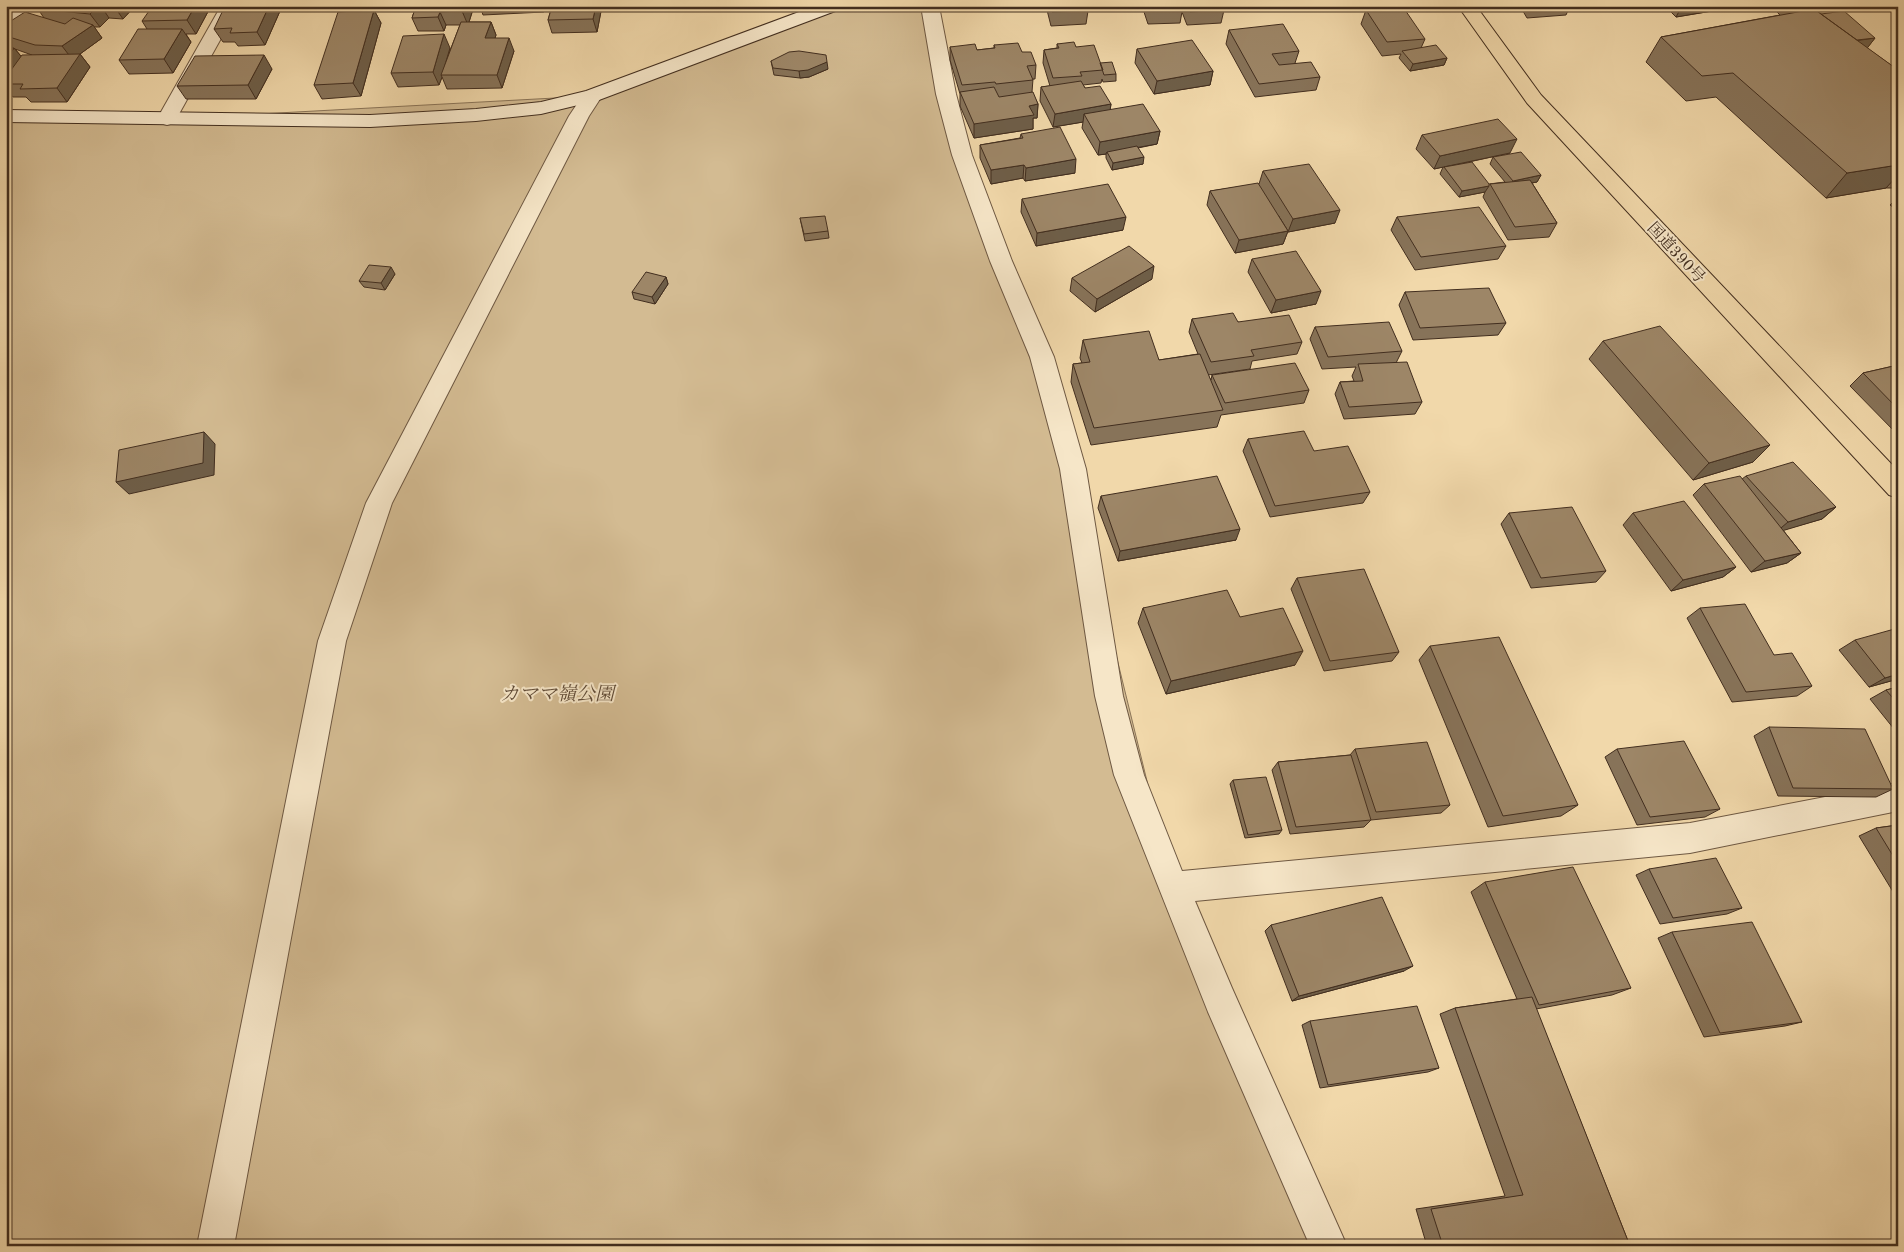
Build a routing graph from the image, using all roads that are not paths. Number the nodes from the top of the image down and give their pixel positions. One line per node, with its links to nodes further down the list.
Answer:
1 (27, 6): 6 (street)
2 (230, 6): 9 (street)
3 (832, 6): 7 (street)
4 (930, 6): 12 (street)
5 (1467, 6): 10 (highway, 国道390号)
6 (6, 20)
7 (592, 96): 9 (street); 13 (street)
8 (6, 116): 9 (street)
9 (167, 119)
10 (1898, 488)
11 (1898, 797): 12 (street)
12 (1173, 887): 14 (street)
13 (215, 1246)
14 (1329, 1246)

